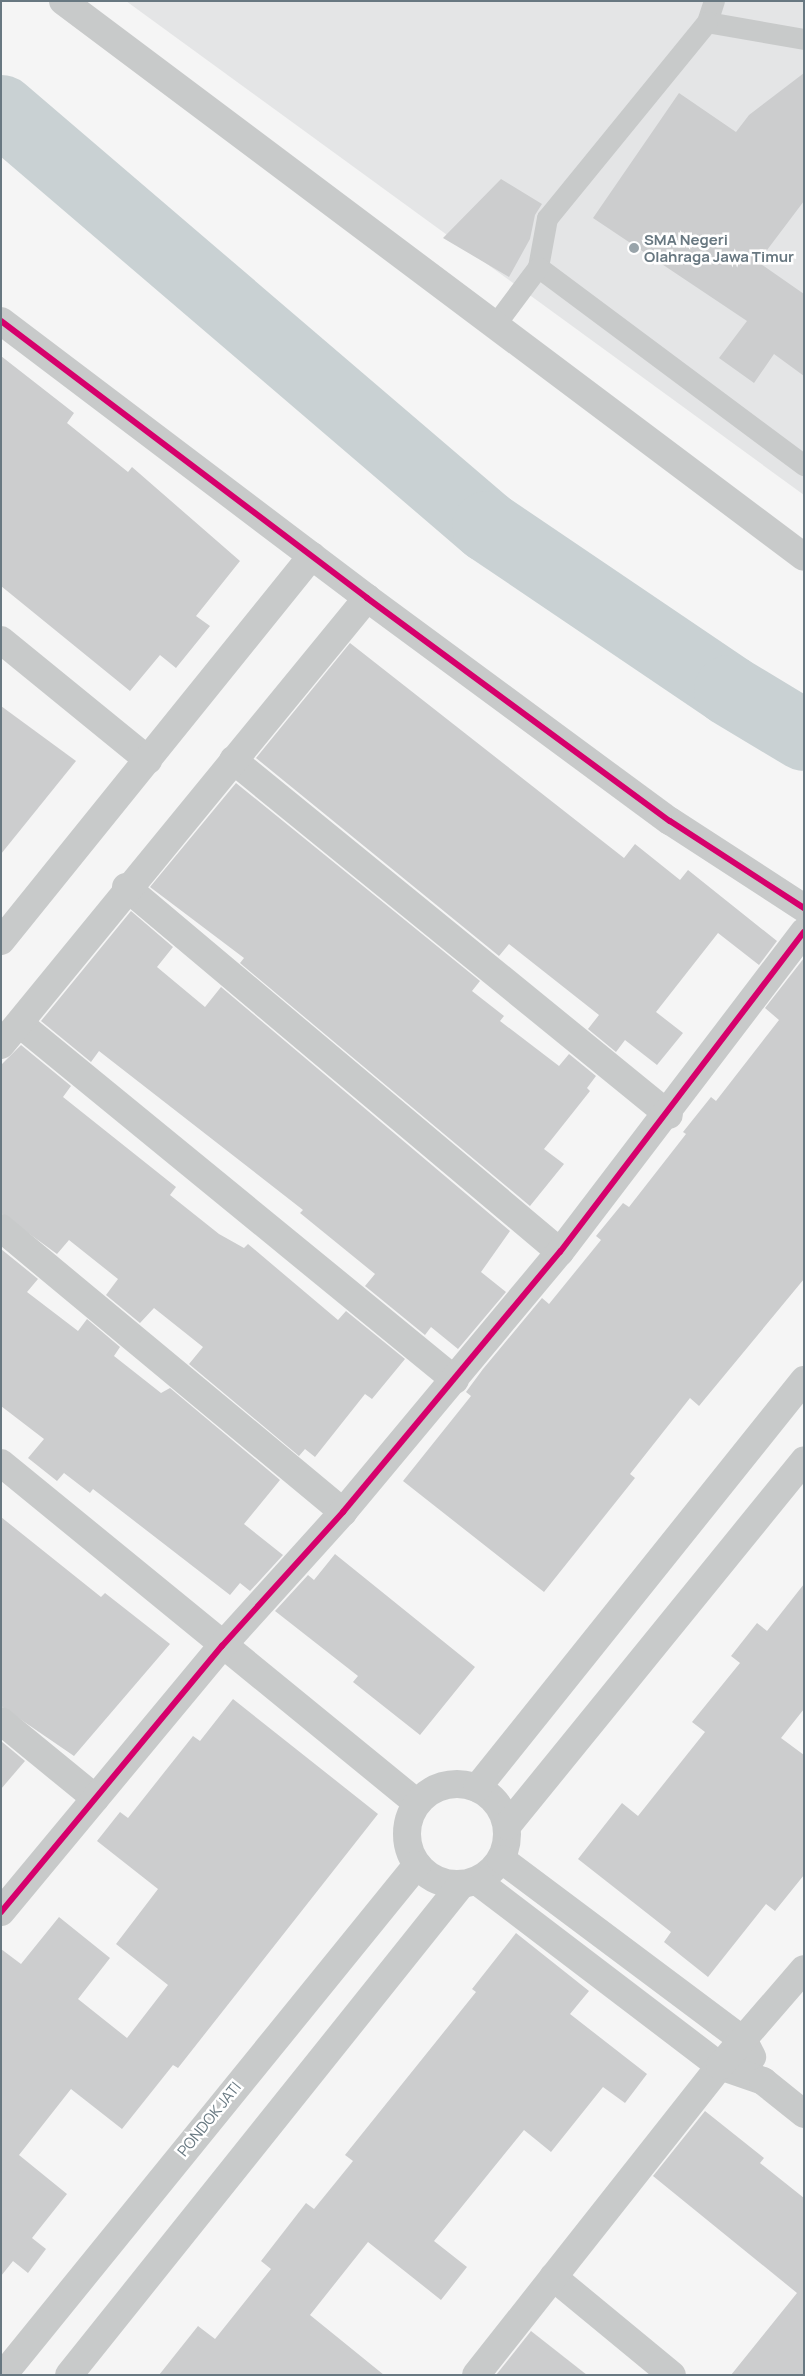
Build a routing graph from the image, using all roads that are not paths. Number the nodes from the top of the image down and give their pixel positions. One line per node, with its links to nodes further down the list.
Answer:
1 (63, 1): 7 (street)
2 (714, 1): 3 (lane)
3 (707, 22): 4 (lane); 5 (lane)
4 (804, 39)
5 (538, 267): 7 (lane); 8 (lane)
6 (1, 321): 9 (street)
7 (494, 326): 10 (street)
8 (804, 465)
9 (312, 556): 11 (street); 13 (street)
10 (804, 557)
11 (366, 598): 14 (street); 16 (street)
12 (1, 640): 13 (street)
13 (148, 760): 18 (street)
14 (233, 760): 15 (street); 21 (street)
15 (126, 887): 19 (street); 23 (street)
16 (804, 908)
17 (804, 932): 21 (street)
18 (1, 941)
19 (20, 1024): 20 (street); 24 (street)
20 (1, 1045)
21 (669, 1114): 23 (street)
22 (1, 1228): 28 (street)
23 (560, 1252): 24 (street)
24 (455, 1380): 28 (street)
25 (804, 1380): 31 (street)
26 (804, 1460): 34 (street)
27 (1, 1463): 29 (street)
28 (344, 1512): 29 (street)
29 (222, 1646): 32 (street); 33 (street)
30 (1, 1721): 32 (street)
31 (477, 1788): 33 (street); 34 (street)
32 (95, 1798): 38 (street)
33 (417, 1803): 36 (street)
34 (507, 1826): 35 (street)
35 (501, 1859): 37 (street); 40 (street)
36 (416, 1865): 37 (street); 45 (street, PONDOK JATI)
37 (469, 1883): 41 (street); 46 (street)
38 (1, 1912)
39 (804, 1970): 40 (street)
40 (744, 2040): 41 (street); 42 (street)
41 (720, 2066): 42 (street); 44 (street)
42 (763, 2081): 43 (street)
43 (804, 2114)
44 (553, 2277): 47 (street); 48 (street)
45 (3, 2375)
46 (69, 2375)
47 (476, 2375)
48 (672, 2375)

